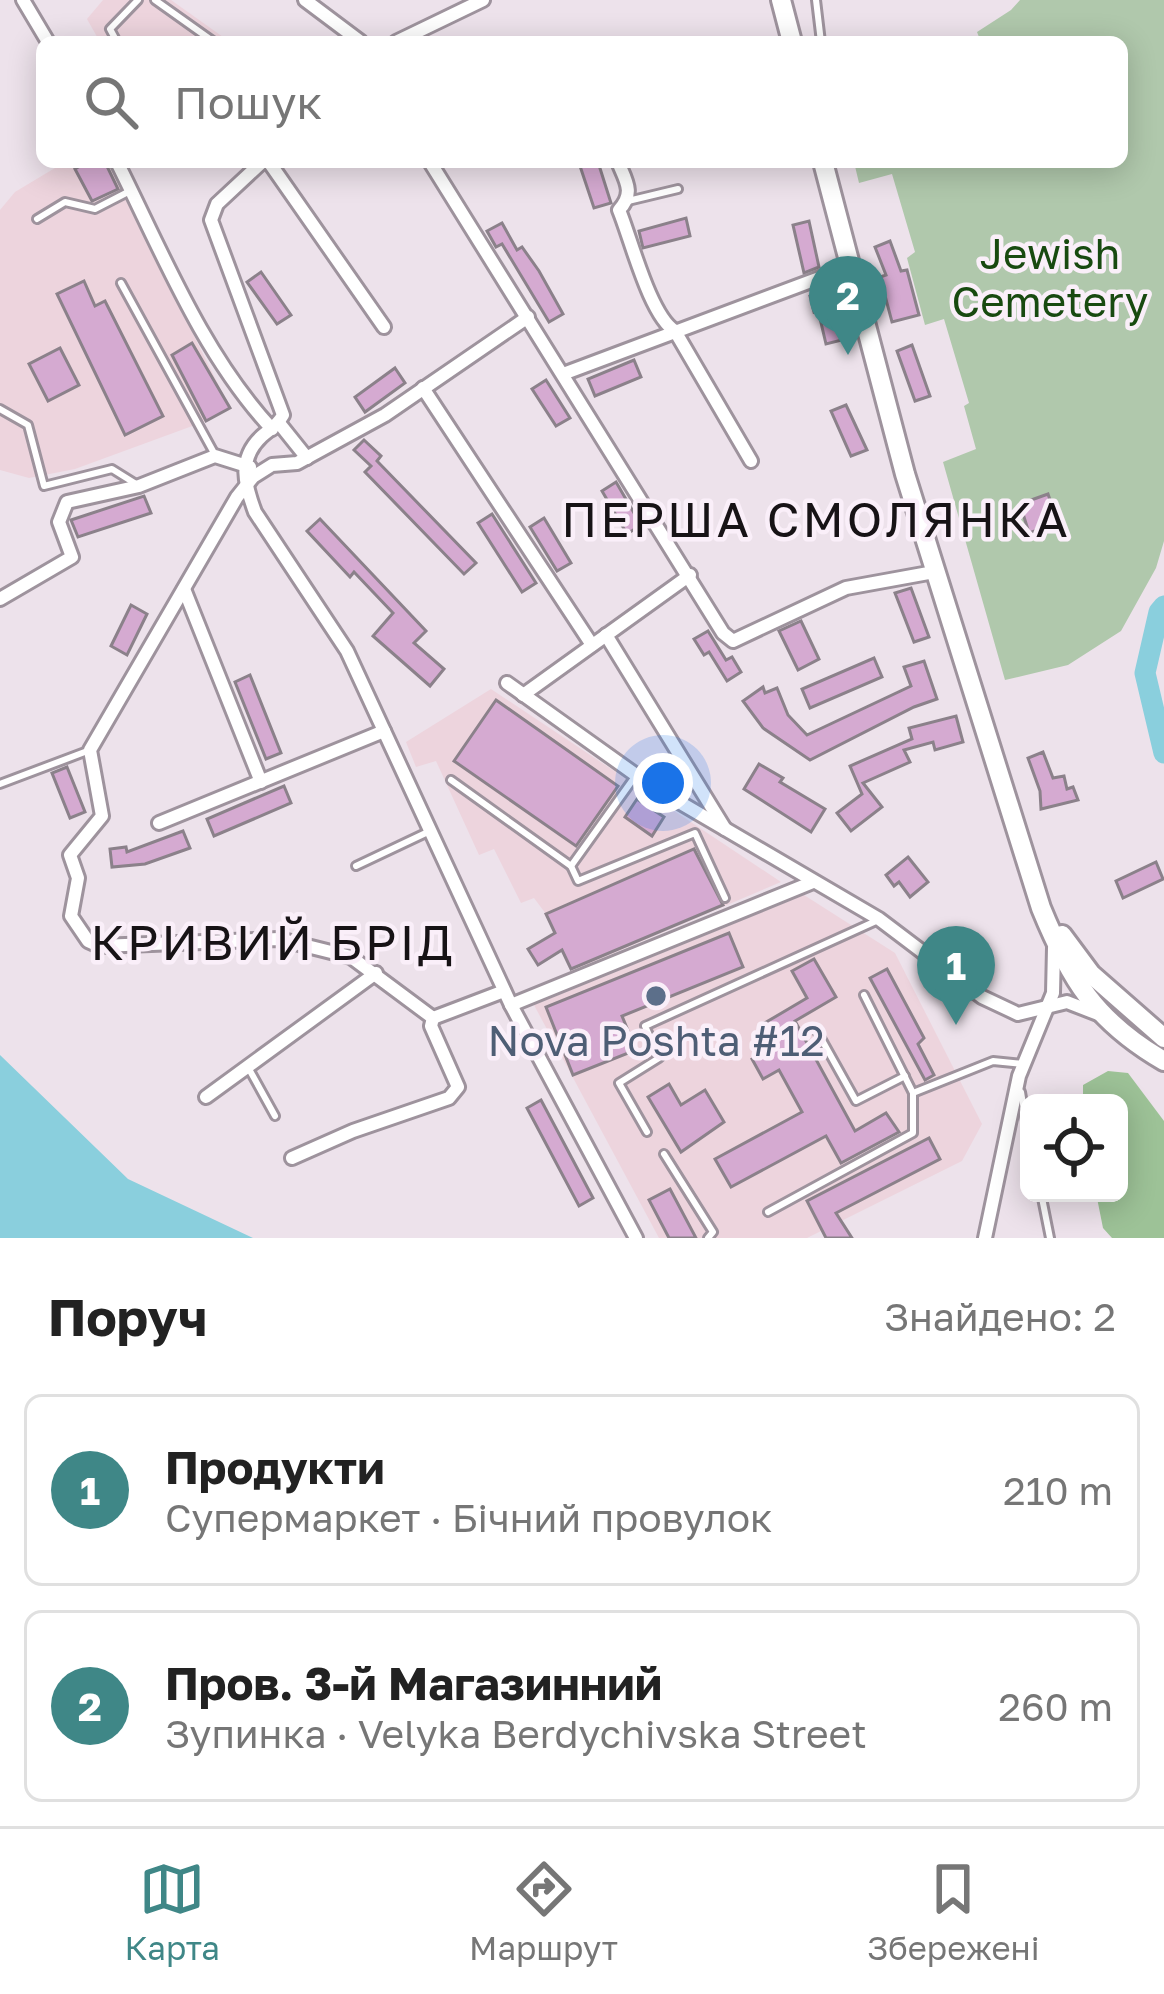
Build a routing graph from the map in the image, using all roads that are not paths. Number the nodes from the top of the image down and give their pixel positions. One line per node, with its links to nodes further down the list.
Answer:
1 (23, 0): 8 (street)
2 (138, 0): 9 (lane)
3 (155, 0): 10 (lane)
4 (304, 0): 11 (street)
5 (483, 0): 12 (street)
6 (785, 0): 13 (main road)
7 (816, 0): 14 (lane)
8 (44, 36)
9 (114, 36)
10 (206, 36)
11 (353, 36)
12 (408, 36)
13 (794, 36)
14 (820, 36)
15 (120, 168): 22 (street)
16 (258, 168): 33 (street)
17 (269, 168): 28 (street)
18 (434, 168): 27 (street)
19 (621, 168): 23 (street)
20 (829, 168): 25 (main road)
21 (678, 189): 23 (lane)
22 (131, 190): 24 (lane); 33 (street)
23 (628, 201): 29 (street)
24 (37, 219)
25 (853, 265): 29 (street); 41 (main road); 65 (main road)
26 (122, 283): 34 (lane)
27 (527, 317): 30 (street); 31 (street)
28 (384, 328)
29 (675, 331): 30 (street); 36 (street)
30 (563, 374): 42 (street)
31 (423, 388): 35 (street); 46 (street)
32 (0, 409): 39 (lane)
33 (276, 426): 35 (street); 38 (street)
34 (215, 456): 38 (street); 39 (street)
35 (307, 458): 37 (street)
36 (752, 461)
37 (272, 465): 38 (street); 40 (street)
38 (243, 467): 40 (street)
39 (139, 486): 44 (street)
40 (245, 487): 43 (street); 49 (street)
41 (934, 572): 42 (street); 63 (main road)
42 (690, 575): 45 (street)
43 (184, 589): 50 (street); 53 (street)
44 (0, 599)
45 (606, 635): 46 (street); 57 (street)
46 (592, 645): 48 (street)
47 (507, 682): 48 (street)
48 (523, 695): 51 (street)
49 (384, 731): 53 (street); 56 (street)
50 (90, 750): 54 (lane); 64 (street)
51 (636, 775): 57 (street); 59 (lane)
52 (451, 780): 59 (lane)
53 (261, 782): 55 (street)
54 (0, 784)
55 (159, 823)
56 (430, 832): 58 (lane); 67 (street)
57 (727, 832): 60 (street)
58 (356, 866)
59 (571, 866): 61 (lane)
60 (813, 882): 62 (street); 67 (street)
61 (725, 898)
62 (879, 919): 68 (street); 81 (lane)
63 (1052, 935): 65 (main road); 68 (street)
64 (376, 973): 70 (street); 74 (street)
65 (1084, 980): 68 (street); 69 (main road); 72 (main road)
66 (864, 994): 76 (lane)
67 (507, 998): 70 (street); 86 (street)
68 (1046, 1008): 69 (street); 75 (street)
69 (1100, 1015): 73 (main road)
70 (434, 1018): 83 (street)
71 (818, 1033): 76 (lane)
72 (1164, 1037)
73 (1164, 1061)
74 (249, 1069): 79 (street); 80 (lane)
75 (1021, 1070): 77 (lane); 78 (lane); 88 (street)
76 (905, 1076): 77 (lane)
77 (913, 1093): 85 (lane)
78 (1024, 1094)
79 (206, 1096)
80 (275, 1116)
81 (647, 1132)
82 (664, 1154): 87 (lane)
83 (292, 1159)
84 (1043, 1202): 89 (lane)
85 (768, 1212)
86 (636, 1238)
87 (709, 1238)
88 (985, 1238)
89 (1050, 1238)

